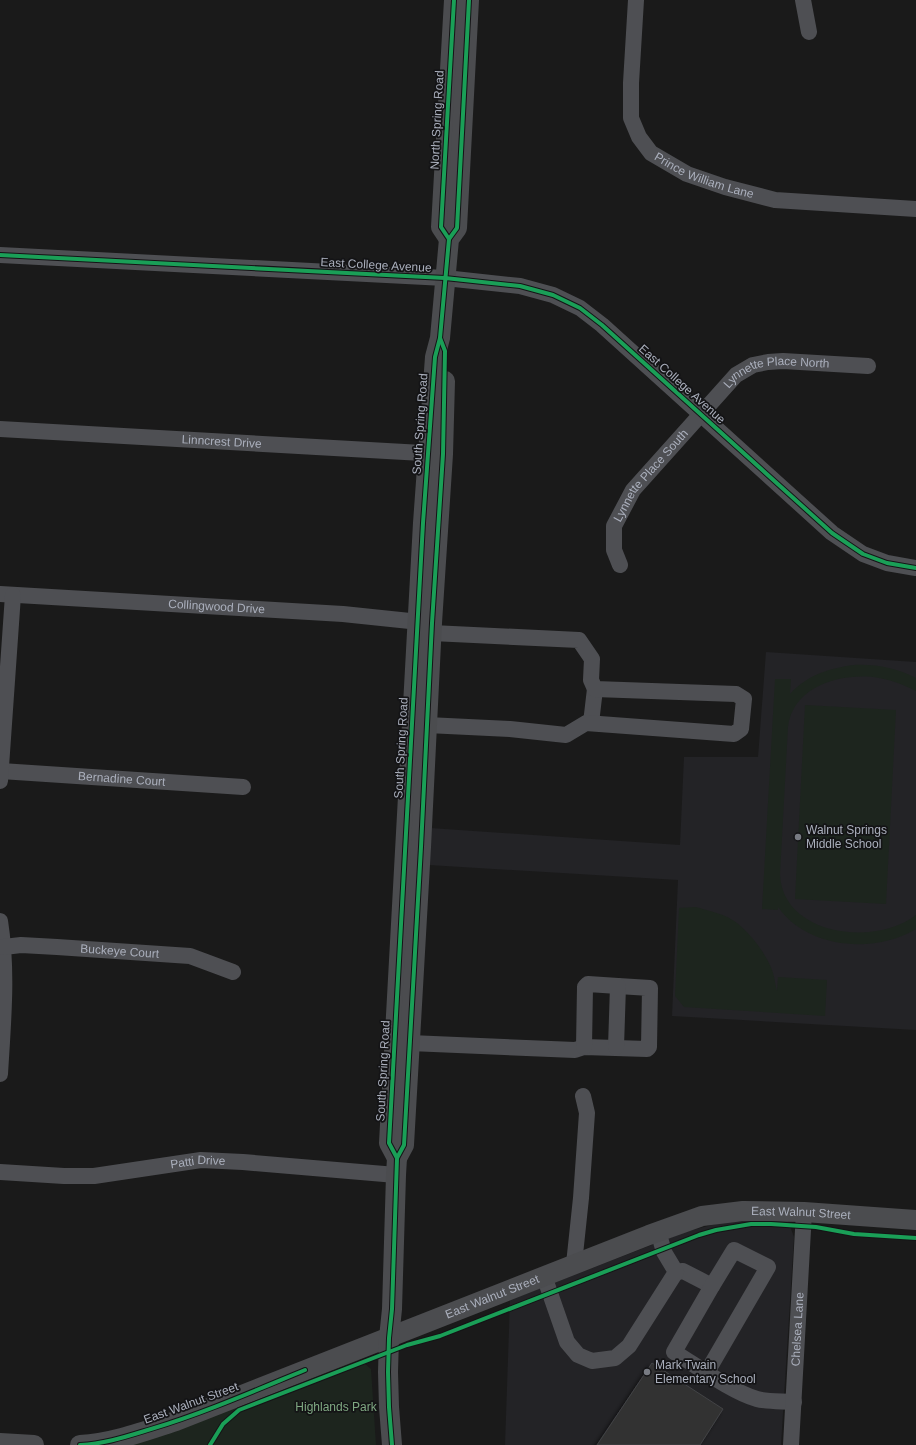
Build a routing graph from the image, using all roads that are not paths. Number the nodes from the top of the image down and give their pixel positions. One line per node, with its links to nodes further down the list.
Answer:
1 (454, 0): 7 (main road, North Spring Road)
2 (469, 0): 7 (main road, North Spring Road)
3 (636, 0): 6 (street, Prince William Lane)
4 (803, 0): 5 (street)
5 (810, 32)
6 (916, 209)
7 (449, 239): 9 (main road, North Spring Road)
8 (0, 255): 9 (street, East College Avenue)
9 (445, 278): 11 (street, East College Avenue); 13 (main road, South Spring Road)
10 (868, 366): 11 (street, Lynnette Place North)
11 (701, 415): 14 (street, Lynnette Place South); 15 (street, East College Avenue)
12 (0, 429): 13 (street, Linncrest Drive)
13 (435, 454): 17 (main road, South Spring Road)
14 (620, 566)
15 (916, 568)
16 (6, 594): 17 (street, Collingwood Drive); 21 (street)
17 (427, 626): 18 (street, Collingwood Drive); 19 (main road, South Spring Road)
18 (594, 689): 20 (street); 20 (street)
19 (422, 721): 20 (street); 27 (main road, South Spring Road)
20 (592, 723)
21 (0, 777): 22 (street, Bernadine Court)
22 (242, 787)
23 (0, 921): 24 (street)
24 (4, 947): 25 (street, Buckeye Court); 30 (street)
25 (233, 972)
26 (618, 986): 28 (street); 29 (street); 29 (street)
27 (402, 1043): 28 (street); 32 (main road, South Spring Road)
28 (584, 1047): 29 (street)
29 (616, 1047)
30 (0, 1074)
31 (583, 1096): 37 (street)
32 (397, 1167): 33 (street, Patti Drive); 41 (main road, South Spring Road)
33 (0, 1172)
34 (804, 1212): 35 (main road, East Walnut Street); 36 (main road, East Walnut Street); 43 (street, Chelsea Lane)
35 (916, 1220)
36 (658, 1231): 37 (main road, East Walnut Street); 38 (street)
37 (574, 1264): 39 (main road, East Walnut Street)
38 (676, 1272): 39 (street); 40 (street)
39 (544, 1276): 41 (main road, East Walnut Street)
40 (712, 1286): 42 (street); 42 (street)
41 (389, 1338): 46 (main road, East Walnut Street); 47 (main road, South Spring Road)
42 (707, 1372): 43 (street)
43 (794, 1402): 48 (street, Chelsea Lane)
44 (0, 1443): 45 (main road)
45 (34, 1445)
46 (80, 1445)
47 (392, 1445)
48 (791, 1445)

